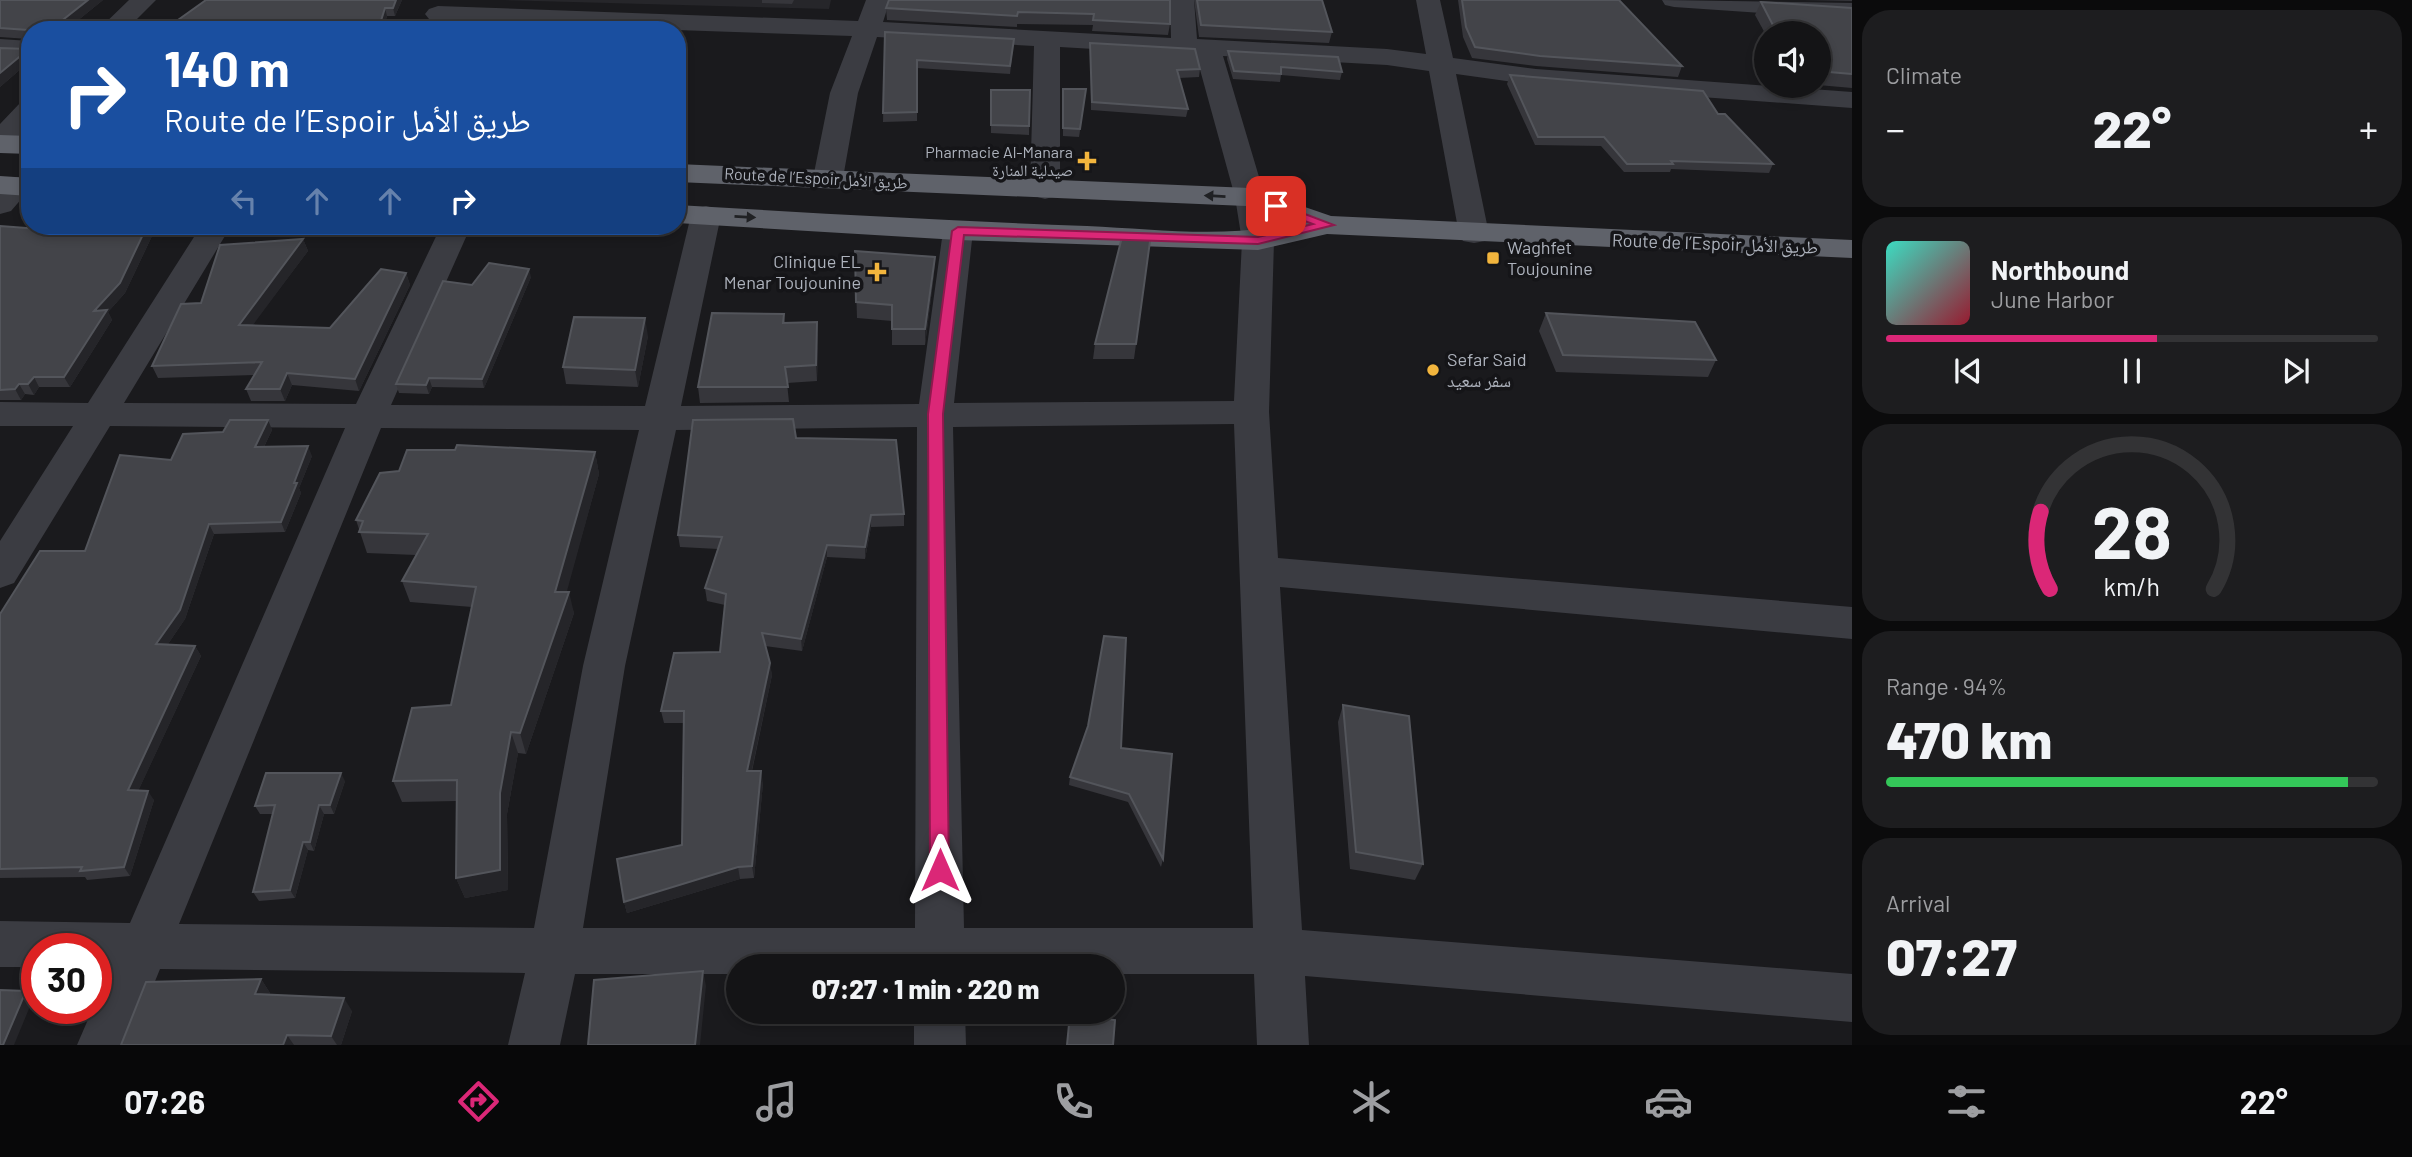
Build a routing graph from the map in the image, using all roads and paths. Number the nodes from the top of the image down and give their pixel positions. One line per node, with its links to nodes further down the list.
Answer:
1 (144, 0): 9 (street)
2 (878, 0): 12 (street)
3 (1182, 0): 15 (street)
4 (1429, 0): 17 (street)
5 (1674, 0): 6 (street)
6 (1791, 4): 7 (street)
7 (1852, 11)
8 (438, 14): 10 (street)
9 (121, 21)
10 (638, 21)
11 (686, 23): 12 (street)
12 (866, 29): 13 (street); 23 (street)
13 (1048, 40): 15 (street); 24 (street)
14 (0, 47): 16 (street)
15 (1195, 47): 17 (street); 25 (street)
16 (21, 49)
17 (1439, 63): 18 (street); 29 (street)
18 (1847, 105)
19 (21, 119): 20 (street)
20 (0, 142): 21 (highway)
21 (21, 144)
22 (686, 173): 23 (highway, Route de l’Espoir طريق الأمل)
23 (828, 178): 24 (highway, Route de l’Espoir طريق الأمل)
24 (1045, 190): 25 (highway, Route de l’Espoir طريق الأمل, one-way to 24)
25 (1250, 197): 27 (highway, Route de l’Espoir طريق الأمل); 32 (street)
26 (692, 214): 28 (highway, Route de l’Espoir طريق الأمل, one-way to 28); 39 (street)
27 (1327, 225): 29 (highway, Route de l’Espoir طريق الأمل); 32 (highway, Route de l’Espoir طريق الأمل)
28 (958, 231): 32 (highway, Route de l’Espoir طريق الأمل); 36 (street)
29 (1474, 233): 33 (highway, Route de l’Espoir طريق الأمل)
30 (210, 235): 37 (street)
31 (452, 235): 38 (street)
32 (1258, 241): 34 (street)
33 (1852, 249)
34 (1251, 412): 36 (street); 40 (street)
35 (0, 414): 37 (street)
36 (935, 414): 39 (street); 48 (street)
37 (97, 416): 38 (street); 41 (street)
38 (369, 417): 39 (street); 44 (street)
39 (658, 418): 45 (street)
40 (1259, 571): 42 (street); 46 (street)
41 (0, 573)
42 (1852, 623)
43 (0, 944): 44 (street)
44 (143, 947): 45 (street); 52 (street)
45 (555, 951): 47 (street); 53 (street)
46 (1276, 951): 49 (street); 50 (street); 55 (street)
47 (726, 954)
48 (940, 954)
49 (1125, 954)
50 (1852, 998)
51 (940, 1024): 54 (street)
52 (103, 1045)
53 (534, 1045)
54 (940, 1045)
55 (1283, 1045)

